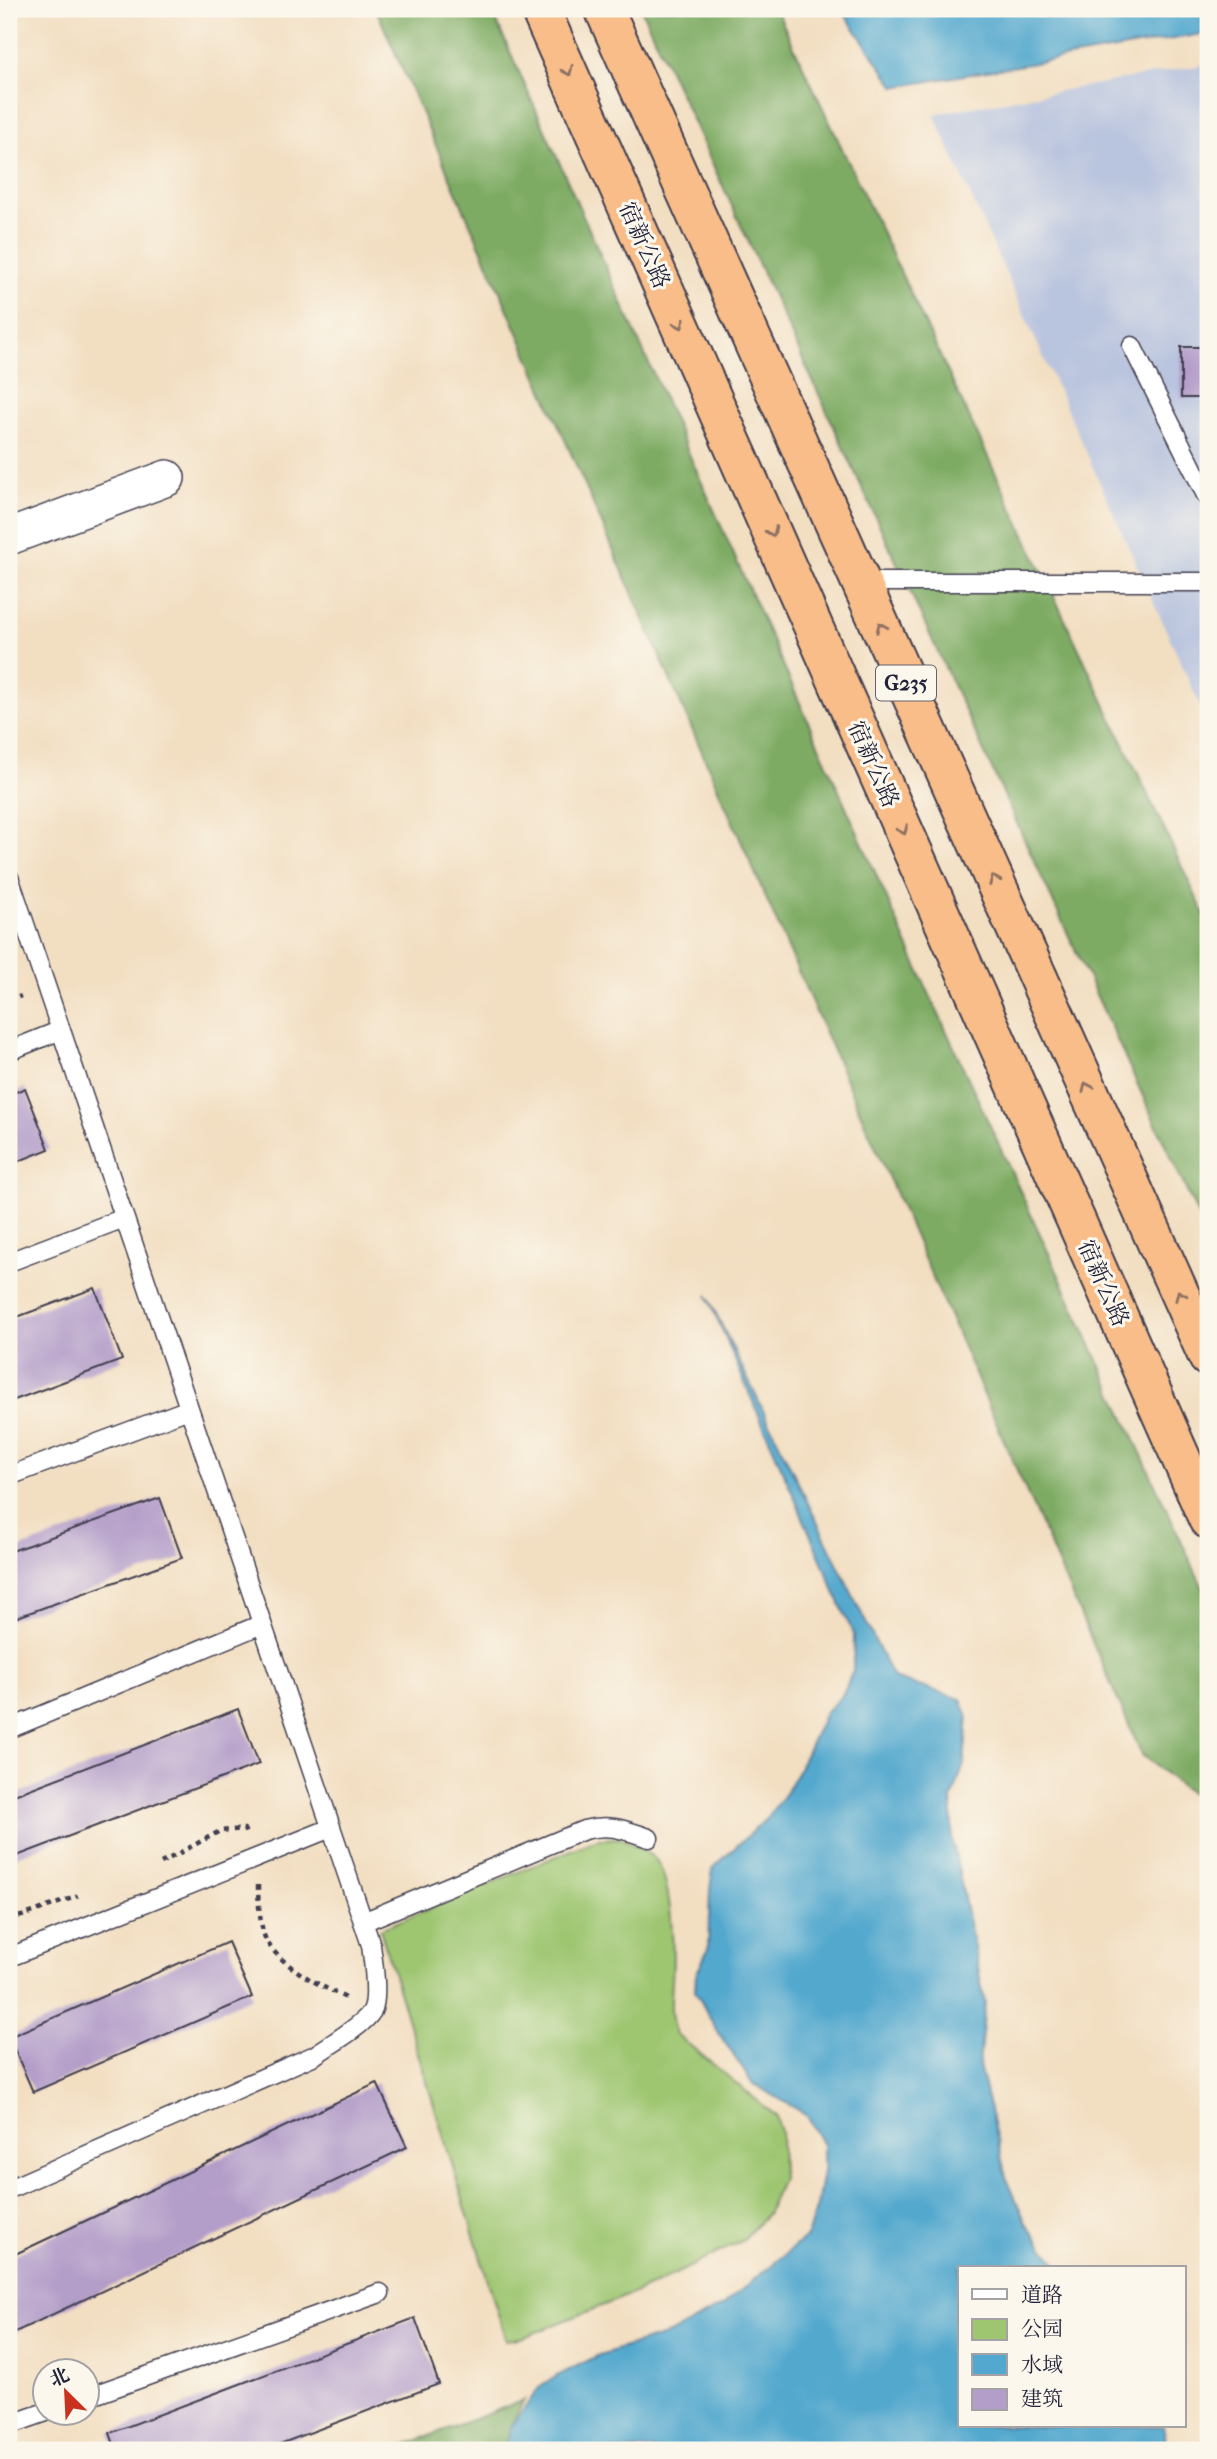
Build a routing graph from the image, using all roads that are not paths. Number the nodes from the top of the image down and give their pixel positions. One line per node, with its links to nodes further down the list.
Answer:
1 (540, 9): 17 (highway, 宿新公路, one-way to 17)
2 (604, 9): 7 (highway, G235)
3 (1132, 346): 5 (lane)
4 (167, 478): 6 (street)
5 (1208, 499)
6 (9, 537)
7 (861, 582): 8 (lane); 14 (highway, G235, one-way to 7)
8 (1208, 582)
9 (9, 877): 10 (lane)
10 (61, 1030): 11 (lane); 12 (lane)
11 (9, 1051)
12 (124, 1218): 13 (lane); 15 (lane)
13 (9, 1262)
14 (1208, 1357)
15 (189, 1409): 16 (lane); 18 (lane)
16 (9, 1476)
17 (1208, 1519)
18 (262, 1624): 19 (lane); 20 (lane)
19 (9, 1729)
20 (331, 1828): 22 (lane); 23 (lane)
21 (649, 1838): 22 (lane)
22 (363, 1922): 24 (lane)
23 (15, 1955)
24 (9, 2189)
25 (380, 2293): 26 (lane)
26 (102, 2392)
27 (32, 2417): 28 (lane)
28 (9, 2425)

